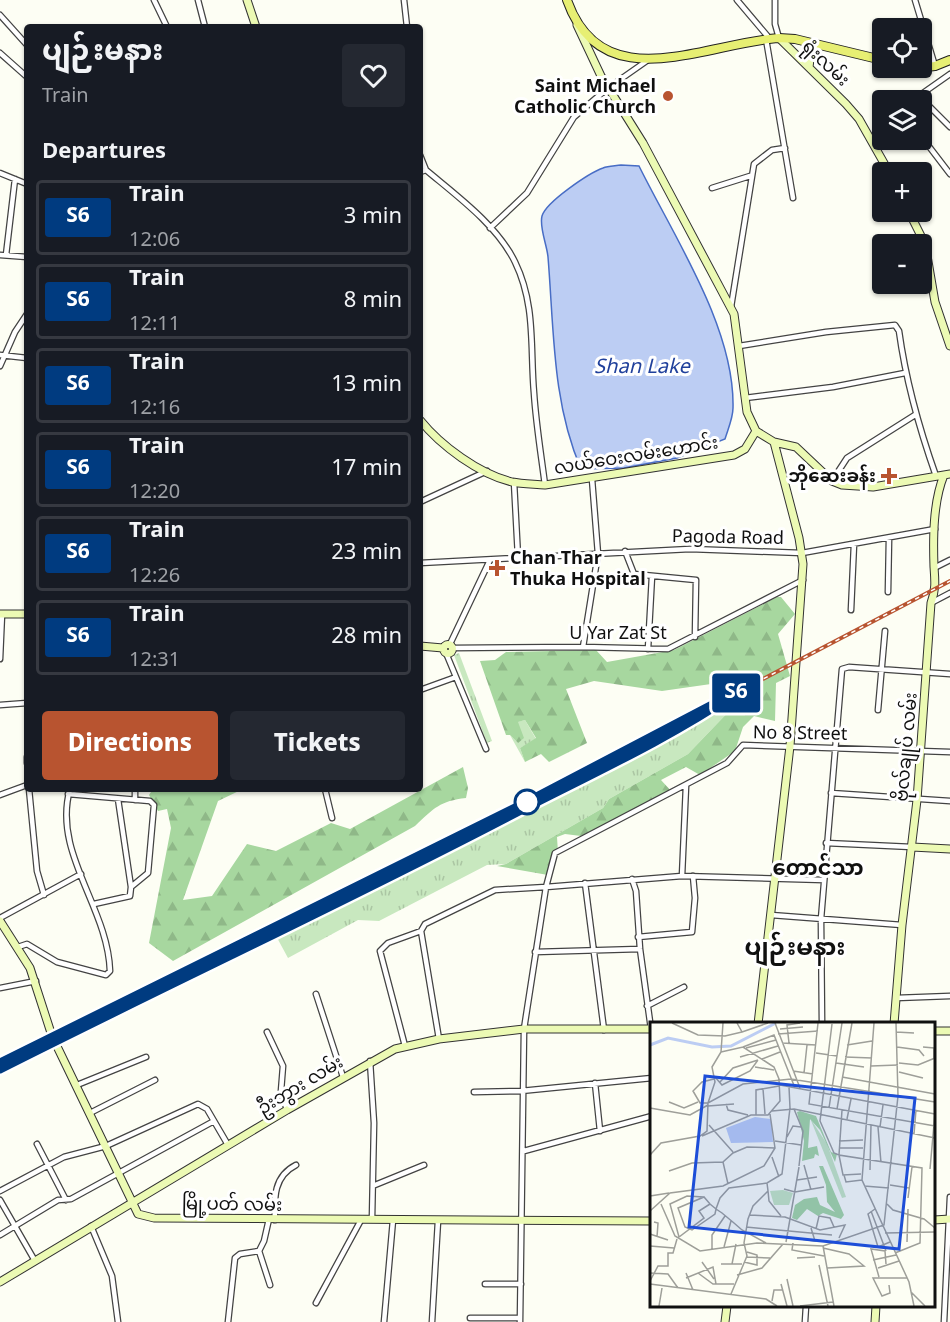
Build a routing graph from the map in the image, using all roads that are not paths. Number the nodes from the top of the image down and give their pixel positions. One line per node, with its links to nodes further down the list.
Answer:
1 (154, 0): 11 (street)
2 (198, 0): 12 (street)
3 (247, 0): 13 (street)
4 (404, 0): 14 (street)
5 (567, 0): 10 (main road)
6 (737, 0): 16 (street)
7 (775, 0): 15 (street)
8 (915, 0): 24 (street)
9 (0, 15): 17 (street)
10 (575, 23): 21 (main road); 28 (street)
11 (165, 24)
12 (204, 24)
13 (255, 24)
14 (406, 24)
15 (779, 38): 16 (main road); 18 (main road); 25 (street, ရုံးလမ်း)
16 (768, 39): 21 (main road); 32 (street)
17 (24, 42)
18 (819, 45): 20 (main road); 25 (street)
19 (0, 53): 26 (street)
20 (872, 58)
21 (648, 60): 28 (street)
22 (950, 60): 24 (main road)
23 (932, 66): 24 (main road)
24 (935, 66)
25 (809, 68): 34 (street, ရုံးလမ်း)
26 (24, 74)
27 (950, 74): 29 (street)
28 (608, 88): 44 (street); 47 (street)
29 (927, 90)
30 (932, 109): 31 (street)
31 (950, 127)
32 (785, 148): 38 (street); 42 (street)
33 (932, 150): 37 (street)
34 (883, 162)
35 (423, 171): 44 (street)
36 (0, 173): 39 (street)
37 (950, 174)
38 (750, 176): 41 (street); 47 (street)
39 (15, 179): 40 (street); 45 (street)
40 (24, 183)
41 (712, 188)
42 (793, 198)
43 (914, 222): 50 (street)
44 (490, 228): 65 (street)
45 (3, 255): 46 (street)
46 (24, 257)
47 (731, 307): 49 (street)
48 (24, 318): 51 (street)
49 (739, 346): 54 (street); 55 (street)
50 (950, 346)
51 (2, 356): 52 (street); 53 (street)
52 (24, 358)
53 (0, 366)
54 (905, 373): 55 (street); 56 (street)
55 (745, 398): 58 (street)
56 (915, 416): 61 (street); 63 (street)
57 (423, 423): 60 (street, လယ်ဝေးလမ်းဟောင်း)
58 (756, 431): 59 (street); 62 (street, လယ်ဝေးလမ်းဟောင်း)
59 (774, 442): 63 (street); 71 (street)
60 (487, 471): 64 (street, လယ်ဝေးလမ်းဟောင်း); 66 (street)
61 (943, 475): 63 (street); 67 (street, ဗိုလ်ချုပ် လမ်း)
62 (592, 479): 65 (street, လယ်ဝေးလမ်းဟောင်း); 72 (street)
63 (832, 481)
64 (514, 482): 65 (street, လယ်ဝေးလမ်းဟောင်း); 73 (street)
65 (544, 485)
66 (423, 501)
67 (935, 529): 68 (street, Pagoda Road); 77 (street, ဗိုလ်ချုပ် လမ်း)
68 (890, 538): 69 (street, Pagoda Road); 80 (street)
69 (854, 544): 71 (street, Pagoda Road); 83 (street)
70 (625, 551): 71 (street, Pagoda Road); 72 (street, Pagoda Road); 78 (street)
71 (802, 553): 79 (street)
72 (598, 554): 73 (street, Pagoda Road); 89 (street)
73 (518, 557): 74 (street, Pagoda Road)
74 (490, 560): 76 (street, Pagoda Road); 90 (street)
75 (950, 560): 77 (street)
76 (423, 563)
77 (934, 568): 82 (street, ဗိုလ်ချုပ် လမ်း)
78 (652, 576): 87 (street); 91 (street)
79 (803, 580): 87 (street, U Yar Zat St); 101 (street)
80 (888, 592)
81 (950, 593): 82 (street)
82 (931, 603): 94 (street, ဗိုလ်ချုပ် လမ်း)
83 (851, 609)
84 (1, 614): 85 (street); 92 (street)
85 (24, 614)
86 (885, 631): 93 (street)
87 (694, 637): 91 (street, U Yar Zat St)
88 (423, 646): 90 (street)
89 (582, 647): 90 (street, U Yar Zat St); 91 (street, U Yar Zat St)
90 (448, 648): 96 (street)
91 (648, 649)
92 (0, 659)
93 (882, 669): 94 (street); 100 (street); 102 (street)
94 (928, 671): 95 (street); 104 (street, ဗိုလ်ချုပ် လမ်း)
95 (950, 674)
96 (456, 677): 97 (street); 103 (street)
97 (423, 689)
98 (24, 703): 99 (street)
99 (0, 705)
100 (878, 710)
101 (789, 746): 102 (street, No 8 Street); 107 (street, No 8 Street); 127 (street)
102 (836, 747): 104 (street, No 8 Street); 113 (street)
103 (486, 749)
104 (920, 752): 105 (street, No 8 Street); 116 (street, ဗိုလ်ချုပ် လမ်း)
105 (950, 752)
106 (24, 786): 114 (street)
107 (686, 786): 124 (street); 131 (street, No 8 Street)
108 (29, 792): 132 (street)
109 (69, 792): 123 (street)
110 (75, 792): 115 (street)
111 (135, 792): 117 (street)
112 (326, 792): 119 (street)
113 (831, 793): 116 (street); 120 (street)
114 (0, 795)
115 (118, 799): 117 (street); 130 (street)
116 (917, 800): 118 (street); 121 (street, ဗိုလ်ချုပ် လမ်း)
117 (135, 801): 130 (street)
118 (950, 801)
119 (333, 818)
120 (826, 843): 121 (street); 128 (street)
121 (912, 847): 122 (street); 137 (street, ဗိုလ်ချုပ် လမ်း)
122 (950, 849)
123 (81, 874): 132 (street); 133 (street)
124 (682, 876): 125 (street); 126 (street)
125 (693, 876): 127 (street); 139 (street)
126 (632, 879): 129 (street); 139 (street)
127 (773, 879): 128 (street); 134 (street)
128 (824, 880): 136 (street)
129 (585, 883): 131 (street); 142 (street)
130 (130, 887): 133 (street)
131 (546, 887): 138 (street); 143 (street, No 8 Street)
132 (44, 895): 135 (street)
133 (94, 904): 140 (street)
134 (771, 915): 136 (street); 151 (street)
135 (0, 920): 140 (street, မြို့ပတ် လမ်း)
136 (821, 920): 137 (street); 152 (street)
137 (902, 925): 149 (street, ဗိုလ်ချုပ် လမ်း)
138 (421, 931): 159 (street); 160 (street)
139 (638, 937): 141 (street)
140 (18, 947): 144 (street, မြို့ပတ် လမ်း)
141 (640, 949): 142 (street); 150 (street)
142 (595, 951): 143 (street); 157 (street)
143 (535, 952): 155 (street, No 8 Street)
144 (36, 981): 146 (street); 167 (street, မြို့ပတ် လမ်း)
145 (684, 987): 150 (street)
146 (0, 988)
147 (316, 994): 163 (street)
148 (950, 996): 149 (street)
149 (895, 998): 153 (street, ဗိုလ်ချုပ် လမ်း)
150 (646, 1006): 154 (street)
151 (758, 1022)
152 (822, 1022)
153 (894, 1022)
154 (650, 1024)
155 (524, 1029): 157 (street, ဦးဘွား လမ်း); 159 (street, ဦးဘွား လမ်း); 168 (street, No 8 Street)
156 (650, 1029): 157 (street, ဦးဘွား လမ်း)
157 (604, 1030)
158 (267, 1032): 170 (street)
159 (438, 1039): 160 (street, ဦးဘွား လမ်း)
160 (405, 1046): 162 (street, ဦးဘွား လမ်း)
161 (146, 1057): 167 (street)
162 (370, 1061): 163 (street, ဦးဘွား လမ်း); 183 (street)
163 (343, 1077): 170 (street, ဦးဘွား လမ်း)
164 (650, 1078): 166 (street)
165 (155, 1080): 171 (street)
166 (595, 1083): 168 (street); 174 (street)
167 (77, 1085): 171 (street, မြို့ပတ် လမ်း)
168 (521, 1091): 169 (street); 178 (street, No 8 Street)
169 (474, 1092)
170 (287, 1110): 176 (street, ဦးဘွား လမ်း)
171 (90, 1113): 177 (street, မြို့ပတ် လမ်း)
172 (650, 1116): 174 (street)
173 (214, 1122): 176 (street); 177 (street); 182 (street)
174 (600, 1131): 178 (street)
175 (37, 1144): 181 (street)
176 (228, 1145): 188 (street, ဦးဘွား လမ်း)
177 (106, 1146): 181 (street); 182 (street, မြို့ပတ် လမ်း)
178 (524, 1151): 195 (street, No 8 Street)
179 (296, 1165): 189 (street)
180 (424, 1165): 183 (street)
181 (47, 1166): 184 (street); 187 (street)
182 (118, 1172): 187 (street); 188 (street, မြို့ပတ် လမ်း)
183 (375, 1185): 190 (street)
184 (0, 1191)
185 (950, 1197): 191 (street)
186 (0, 1200): 197 (street)
187 (66, 1200): 197 (street)
188 (134, 1202): 189 (street, မြို့ပတ် လမ်း); 198 (street, ဦးဘွား လမ်း)
189 (272, 1219): 192 (street, မြို့ပတ် လမ်း); 200 (street)
190 (372, 1219): 192 (street, မြို့ပတ် လမ်း); 193 (street, မြို့ပတ် လမ်း)
191 (949, 1219): 219 (street)
192 (361, 1220): 206 (street)
193 (393, 1220): 194 (street, မြို့ပတ် လမ်း); 214 (street)
194 (438, 1221): 195 (street, မြို့ပတ် လမ်း); 215 (street)
195 (522, 1221): 196 (street, မြို့ပတ် လမ်း); 204 (street, No 8 Street)
196 (650, 1221)
197 (14, 1226): 199 (street); 201 (street)
198 (92, 1226): 201 (street, ဦးဘွား လမ်း); 212 (street)
199 (0, 1235)
200 (259, 1251): 205 (street); 213 (street)
201 (35, 1261): 202 (street, ဦးဘွား လမ်း)
202 (0, 1282)
203 (484, 1284): 204 (street)
204 (521, 1284): 211 (street, No 8 Street)
205 (270, 1285)
206 (316, 1303)
207 (727, 1307): 216 (street)
208 (806, 1307): 217 (street)
209 (876, 1307): 218 (street)
210 (470, 1318): 211 (street)
211 (520, 1320)
212 (118, 1322)
213 (228, 1322)
214 (384, 1322)
215 (432, 1322)
216 (725, 1322)
217 (805, 1322)
218 (875, 1322)
219 (944, 1322)

